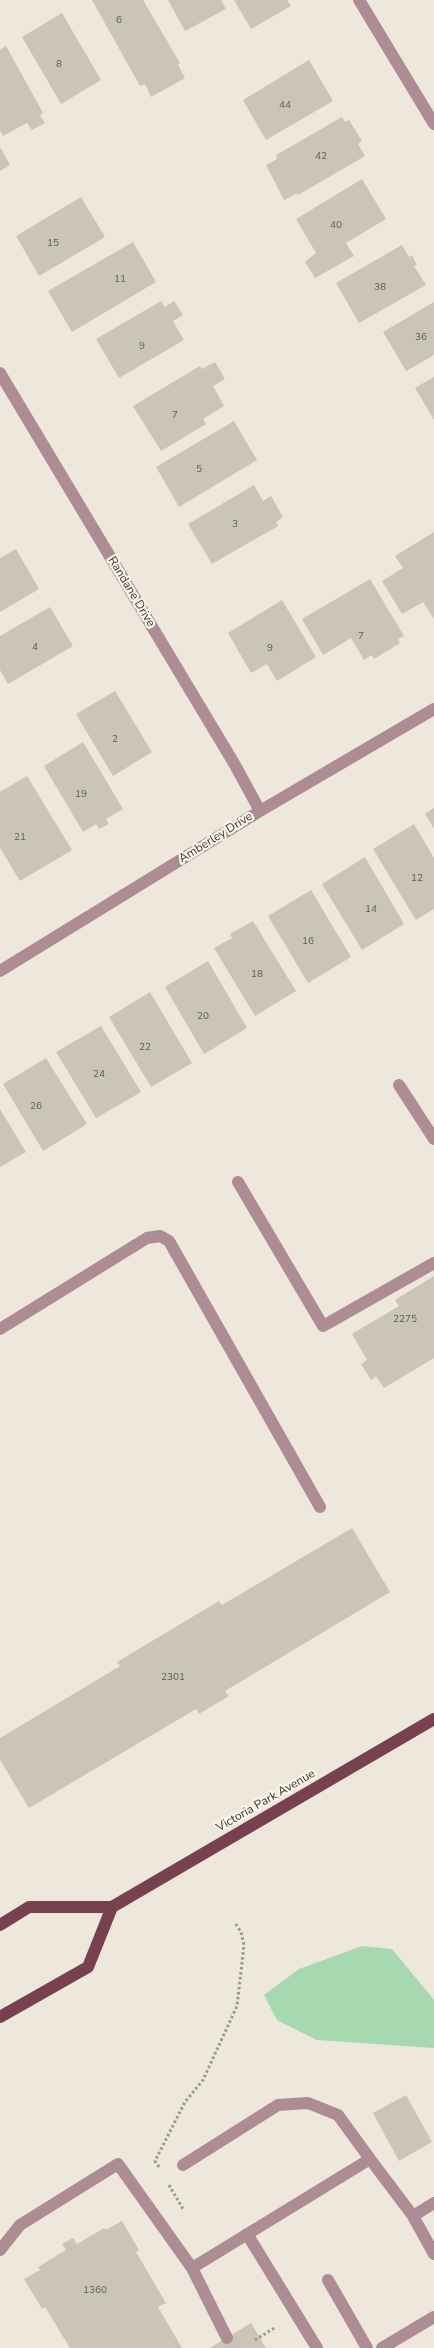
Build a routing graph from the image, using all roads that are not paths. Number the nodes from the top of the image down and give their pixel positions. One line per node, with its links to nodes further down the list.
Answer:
1 (359, 0): 2 (street)
2 (434, 124)
3 (0, 373): 5 (street, Randane Drive)
4 (434, 709): 5 (street, Amberley Drive)
5 (260, 811): 6 (street, Amberley Drive)
6 (0, 971)
7 (399, 1084): 8 (street)
8 (434, 1140)
9 (238, 1182): 10 (street)
10 (434, 1263)
11 (0, 1329): 12 (street)
12 (320, 1506)
13 (434, 1719): 14 (main road, Victoria Park Avenue)
14 (112, 1907): 15 (main road); 16 (main road)
15 (0, 1925)
16 (0, 2017)
17 (370, 2159): 18 (street); 20 (street); 21 (street)
18 (183, 2165)
19 (434, 2203): 20 (street)
20 (413, 2216): 23 (street)
21 (247, 2234): 24 (street); 28 (street)
22 (0, 2250): 24 (street)
23 (434, 2254)
24 (192, 2268): 27 (street)
25 (328, 2280): 29 (street)
26 (434, 2317): 30 (street)
27 (227, 2338)
28 (317, 2348)
29 (367, 2348)
30 (382, 2348)

